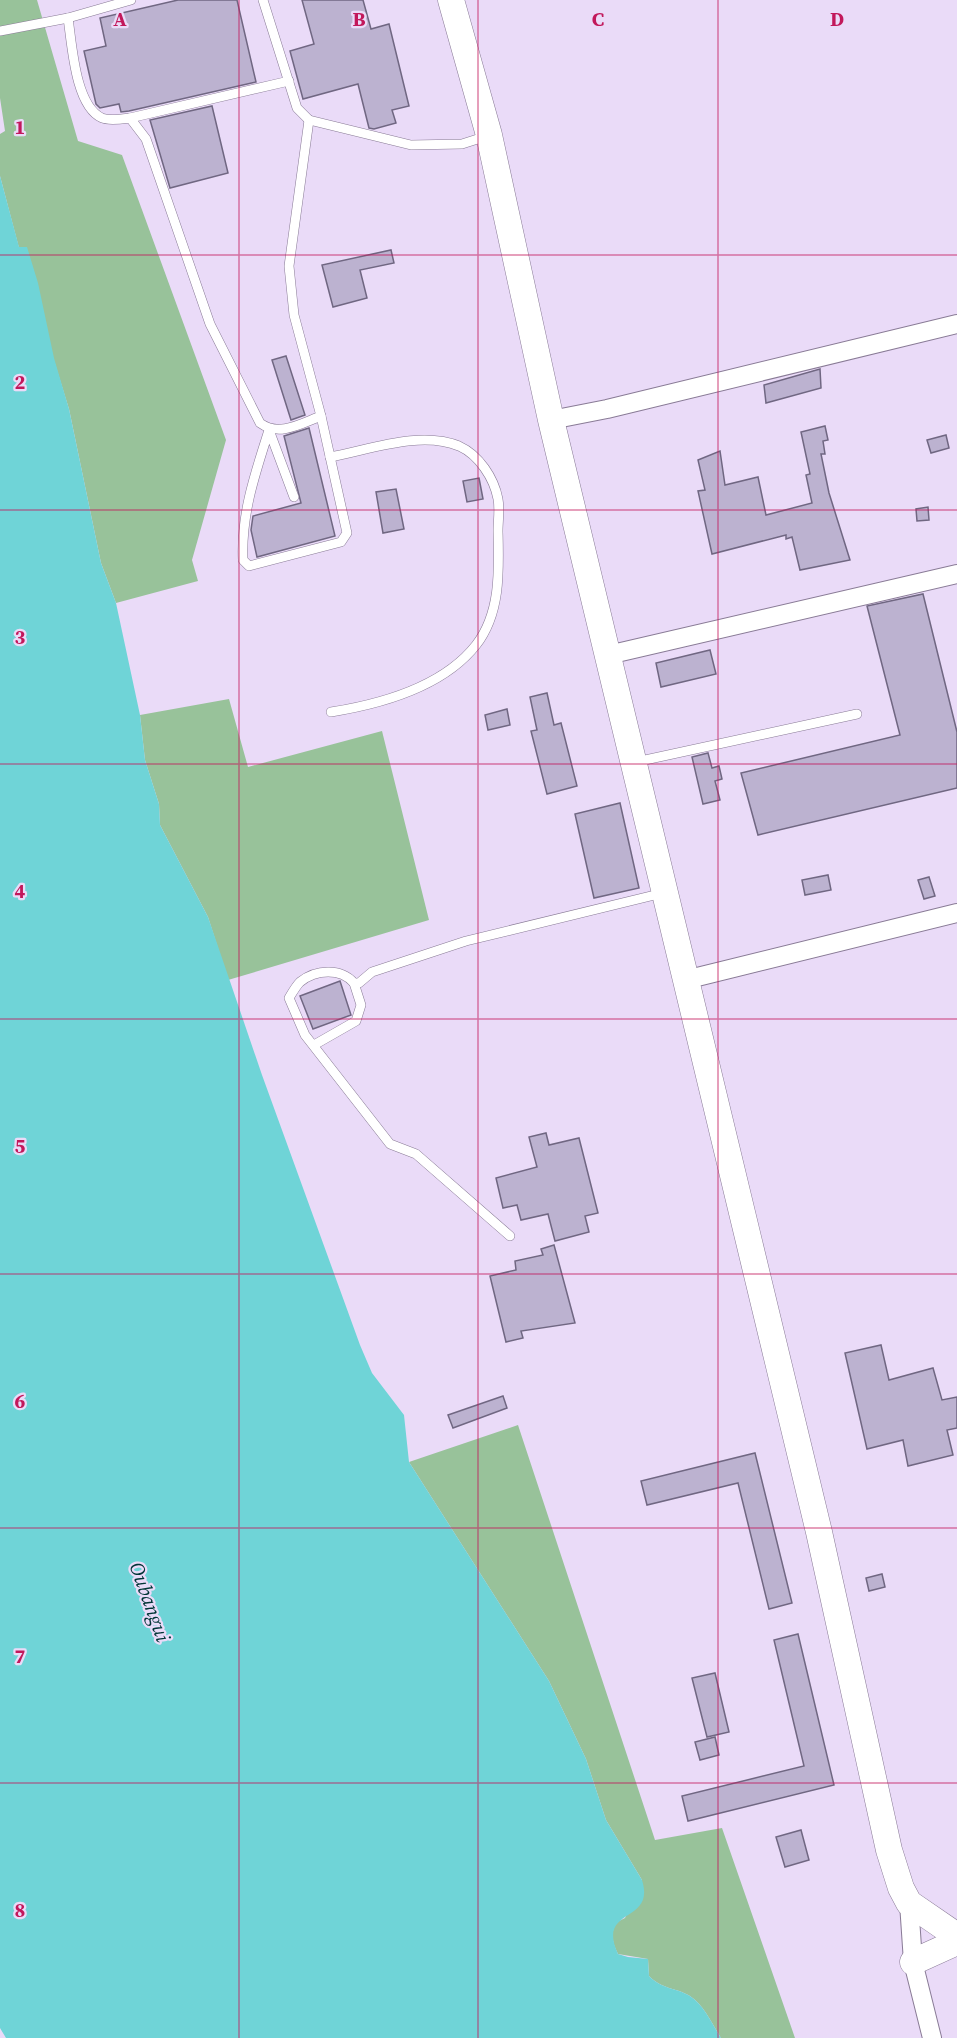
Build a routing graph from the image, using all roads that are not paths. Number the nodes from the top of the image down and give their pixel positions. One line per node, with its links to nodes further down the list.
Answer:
1 (131, 0): 4 (lane)
2 (263, 0): 6 (lane)
3 (451, 0): 9 (street)
4 (68, 18): 5 (lane); 7 (lane)
5 (0, 31)
6 (289, 81): 7 (lane); 8 (lane)
7 (130, 118): 13 (lane)
8 (309, 120): 9 (lane); 11 (lane)
9 (489, 135): 12 (street)
10 (957, 324): 12 (street)
11 (321, 416): 13 (lane); 14 (lane)
12 (551, 420): 17 (street)
13 (269, 430): 14 (lane); 15 (lane)
14 (330, 457): 18 (lane)
15 (294, 497)
16 (957, 574): 17 (street)
17 (608, 655): 20 (street)
18 (331, 712)
19 (857, 714): 20 (lane)
20 (636, 762): 21 (street)
21 (665, 893): 23 (street); 24 (lane)
22 (957, 913): 23 (street)
23 (684, 980): 27 (street)
24 (354, 983): 25 (lane); 25 (lane)
25 (314, 1045): 26 (lane)
26 (510, 1236)
27 (909, 1903): 28 (street); 30 (street)
28 (957, 1936)
29 (957, 1942): 30 (street)
30 (913, 1962): 31 (street)
31 (932, 2038)

